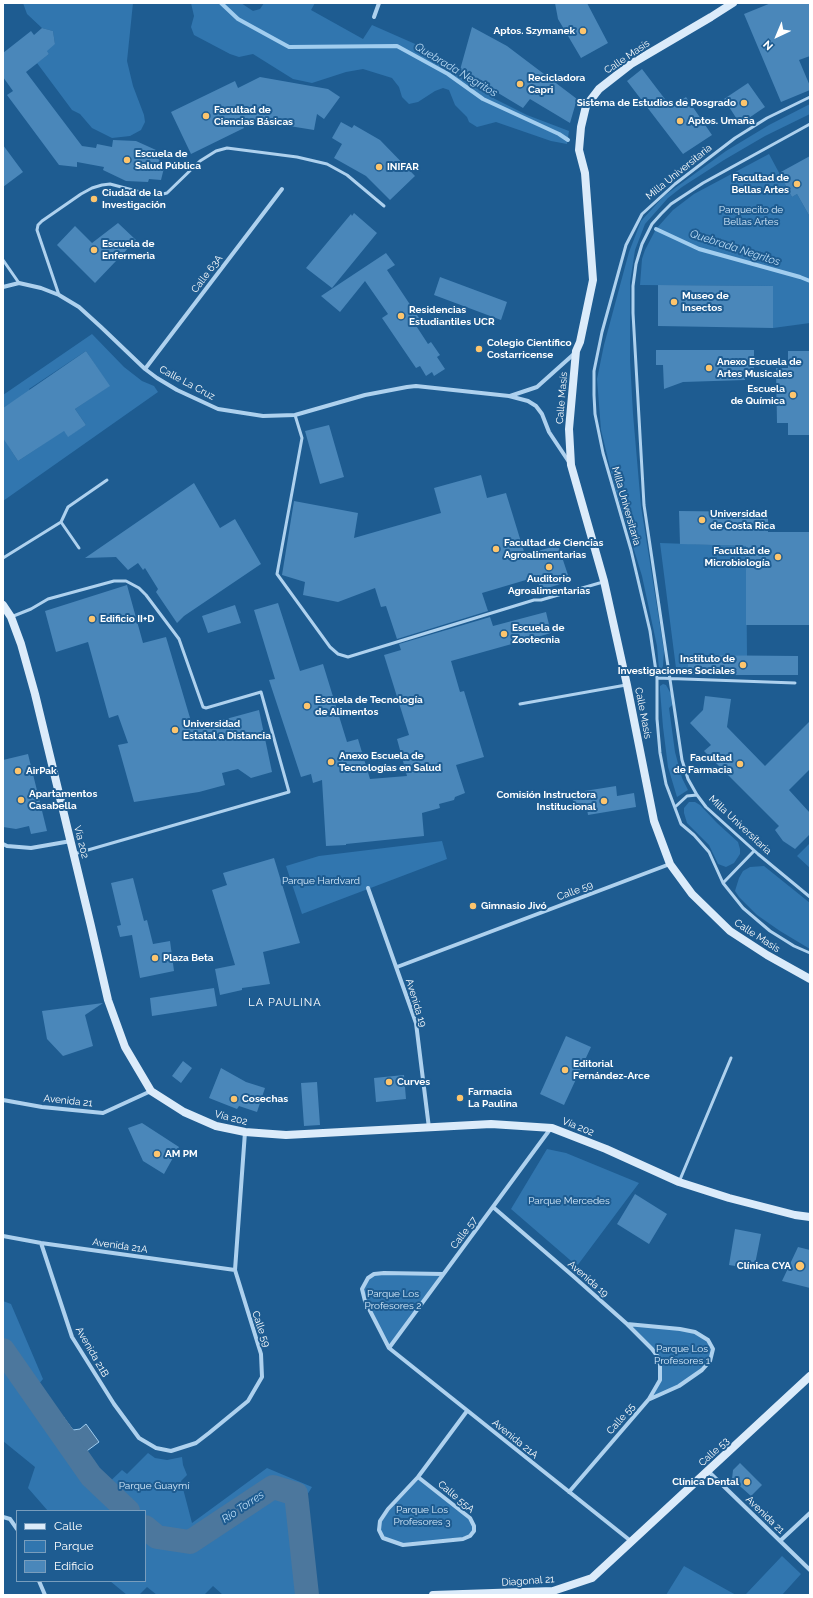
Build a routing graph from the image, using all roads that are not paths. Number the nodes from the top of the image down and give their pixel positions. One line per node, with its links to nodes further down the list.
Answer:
1 (379, 3): 3 (street)
2 (733, 3): 12 (main road, Calle Masís)
3 (374, 17)
4 (810, 97): 24 (lane, Milla Universitaria)
5 (810, 124): 25 (lane, Milla Universitaria)
6 (282, 189): 13 (street, Calle 63A)
7 (384, 206): 11 (lane)
8 (3, 260): 9 (lane)
9 (19, 283): 10 (street, Calle La Cruz); 11 (street, Calle La Cruz)
10 (3, 287)
11 (59, 295): 13 (street, Calle La Cruz)
12 (576, 351): 14 (street, Calle La Cruz); 16 (main road, Calle Masís)
13 (145, 369): 15 (street, Calle La Cruz)
14 (509, 396): 15 (street, Calle La Cruz); 16 (street, Calle La Cruz)
15 (295, 415): 21 (lane)
16 (571, 465): 21 (main road, Calle Masís)
17 (107, 480): 18 (lane)
18 (60, 522): 19 (lane); 20 (lane)
19 (79, 548)
20 (3, 558)
21 (604, 581): 27 (main road, Calle Masís)
22 (3, 605): 23 (main road, Vía 202)
23 (11, 617): 31 (main road, Vía 202); 34 (lane)
24 (657, 678): 25 (lane); 30 (lane, Milla Universitaria)
25 (671, 679): 26 (lane); 29 (lane, Milla Universitaria)
26 (795, 683)
27 (627, 685): 28 (lane); 35 (main road, Calle Masís)
28 (520, 704)
29 (697, 795): 30 (lane); 33 (lane, Milla Universitaria)
30 (675, 807): 36 (lane, Milla Universitaria)
31 (71, 841): 32 (street); 34 (main road, Vía 202)
32 (3, 844)
33 (754, 851): 36 (lane); 38 (lane, Milla Universitaria)
34 (74, 854): 43 (main road, Vía 202)
35 (670, 864): 40 (street, Calle 59); 41 (main road, Calle Masis)
36 (723, 883): 39 (lane, Milla Universitaria)
37 (368, 888): 40 (street, Avenida 19)
38 (810, 897)
39 (810, 953)
40 (397, 967): 45 (street, Avenida 19)
41 (810, 979)
42 (731, 1058): 48 (lane)
43 (151, 1091): 44 (street, Avenida 21); 47 (main road, Vía 202)
44 (3, 1100)
45 (429, 1128): 46 (main road, Vía 202); 47 (main road, Vía 202)
46 (552, 1128): 48 (main road, Vía 202); 49 (street, Calle 57)
47 (245, 1132): 53 (street, Calle 59)
48 (679, 1182): 50 (main road, Vía 202)
49 (493, 1207): 54 (street, Calle 57); 55 (street, Avenida 19)
50 (810, 1217)
51 (3, 1236): 52 (street, Avenida 21A)
52 (41, 1243): 53 (street, Avenida 21A); 61 (street, Avenida 21B)
53 (235, 1270): 61 (street, Calle 59)
54 (443, 1274): 56 (street, Calle 57); 56 (street)
55 (627, 1324): 57 (street, Avenida 19); 59 (street)
56 (389, 1348): 60 (street, Avenida 21A)
57 (652, 1349): 59 (street, Calle 55)
58 (809, 1379): 62 (main road, Calle 53)
59 (649, 1399): 64 (street, Calle 55)
60 (467, 1411): 63 (street, Calle 55A); 64 (street, Avenida 21A)
61 (139, 1438)
62 (708, 1471): 68 (street, Avenida 21); 69 (main road, Calle 53)
63 (418, 1477): 63 (street, Calle 55A)
64 (569, 1492): 69 (street, Avenida 21A)
65 (810, 1513): 68 (street)
66 (3, 1517): 67 (street)
67 (16, 1528)
68 (780, 1541): 70 (street, Avenida 21)
69 (632, 1542): 73 (main road, Diagonal 21)
70 (810, 1570)
71 (39, 1582): 72 (street)
72 (45, 1595)
73 (433, 1595)

